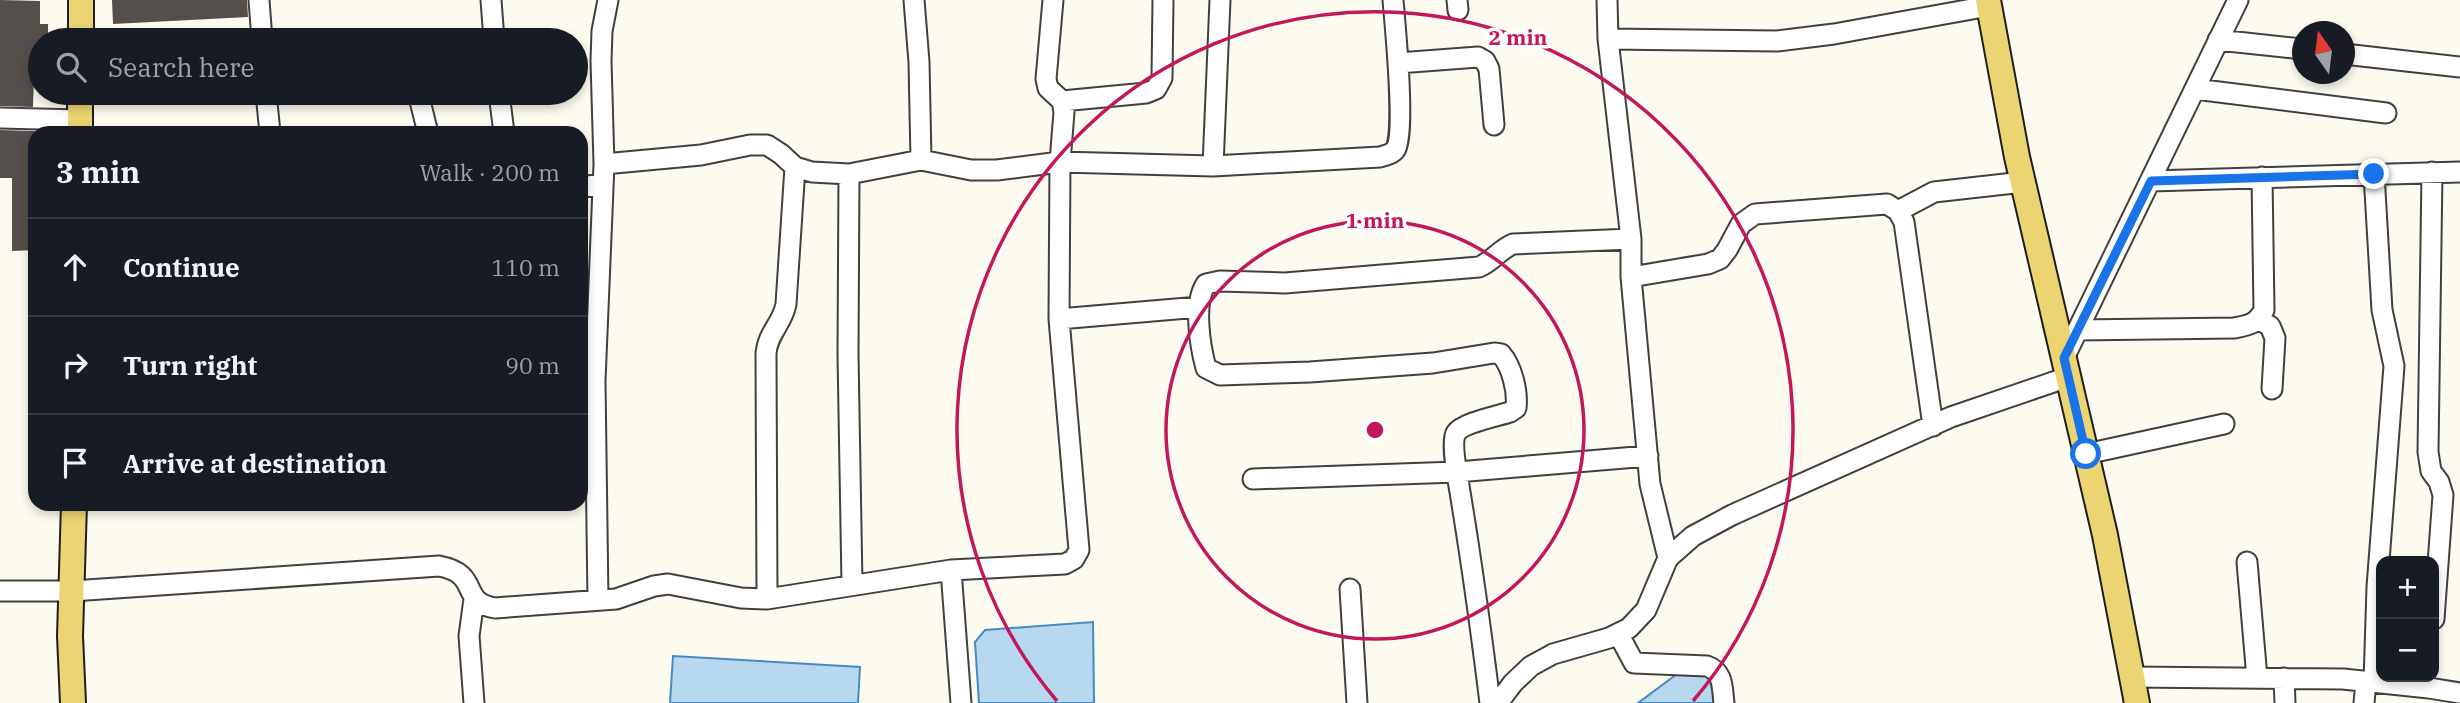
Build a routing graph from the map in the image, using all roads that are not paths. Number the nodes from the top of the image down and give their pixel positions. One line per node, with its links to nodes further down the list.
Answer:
1 (81, 0): 13 (main road)
2 (259, 0): 14 (street)
3 (492, 0): 15 (street)
4 (608, 0): 37 (street)
5 (914, 0): 35 (street)
6 (1053, 0): 23 (street)
7 (1163, 0): 23 (street)
8 (1220, 0): 38 (street)
9 (1393, 0): 20 (street)
10 (1607, 0): 16 (street)
11 (2238, 0): 17 (street)
12 (1989, 3): 16 (street); 46 (main road)
13 (80, 28)
14 (261, 28)
15 (493, 28)
16 (1608, 39): 50 (street)
17 (2218, 40): 18 (street); 22 (street)
18 (2292, 48)
19 (2355, 55): 21 (street)
20 (1398, 63): 30 (street); 38 (street)
21 (2460, 67)
22 (2195, 89): 28 (street); 45 (street)
23 (1062, 102): 36 (street)
24 (80, 105): 31 (main road)
25 (268, 105): 32 (street)
26 (421, 105): 33 (street)
27 (500, 105): 34 (street)
28 (2386, 113)
29 (0, 118): 31 (street)
30 (1494, 125)
31 (80, 126)
32 (269, 126)
33 (426, 126)
34 (503, 126)
35 (921, 160): 36 (street); 42 (street)
36 (1060, 162): 38 (street); 53 (street)
37 (604, 164): 39 (street); 47 (street)
38 (1213, 166)
39 (795, 167): 42 (street); 75 (street)
40 (2432, 172): 41 (street); 43 (street); 66 (street)
41 (2460, 172)
42 (849, 174): 70 (street)
43 (2374, 174): 44 (street); 81 (street)
44 (2262, 177): 45 (street); 54 (street)
45 (2151, 181): 55 (street)
46 (2023, 182): 49 (street); 56 (main road)
47 (603, 184): 48 (street); 57 (street)
48 (588, 186)
49 (1898, 211): 51 (street); 60 (street)
50 (1631, 239): 51 (street); 52 (street)
51 (1631, 277): 62 (street)
52 (1199, 307): 53 (street); 63 (street)
53 (1059, 319): 69 (street)
54 (2259, 320): 55 (street); 58 (street)
55 (2078, 330): 56 (street)
56 (2066, 368): 60 (street); 61 (main road)
57 (588, 388): 76 (street)
58 (2272, 389)
59 (2224, 424): 61 (street)
60 (1933, 426): 67 (street)
61 (2086, 454): 78 (main road)
62 (1648, 456): 63 (street); 67 (street)
63 (1457, 472): 64 (street); 89 (street)
64 (1253, 479)
65 (74, 511): 73 (main road)
66 (2438, 556)
67 (1668, 558): 77 (street)
68 (2247, 562): 79 (street)
69 (951, 570): 70 (street); 87 (street)
70 (852, 584): 75 (street)
71 (1350, 589): 88 (street)
72 (0, 591): 73 (street)
73 (72, 591): 74 (street); 85 (main road)
74 (474, 599): 76 (street); 86 (street)
75 (767, 599): 76 (street)
76 (597, 600)
77 (1619, 635): 90 (street); 91 (street)
78 (2132, 677): 79 (street); 92 (main road)
79 (2257, 678): 80 (street)
80 (2284, 678): 81 (street); 93 (street)
81 (2370, 682): 82 (street); 94 (street)
82 (2376, 682)
83 (2429, 682): 84 (street)
84 (2460, 693)
85 (73, 703)
86 (474, 703)
87 (961, 703)
88 (1357, 703)
89 (1490, 703)
90 (1498, 703)
91 (1724, 703)
92 (2137, 703)
93 (2285, 703)
94 (2364, 703)

